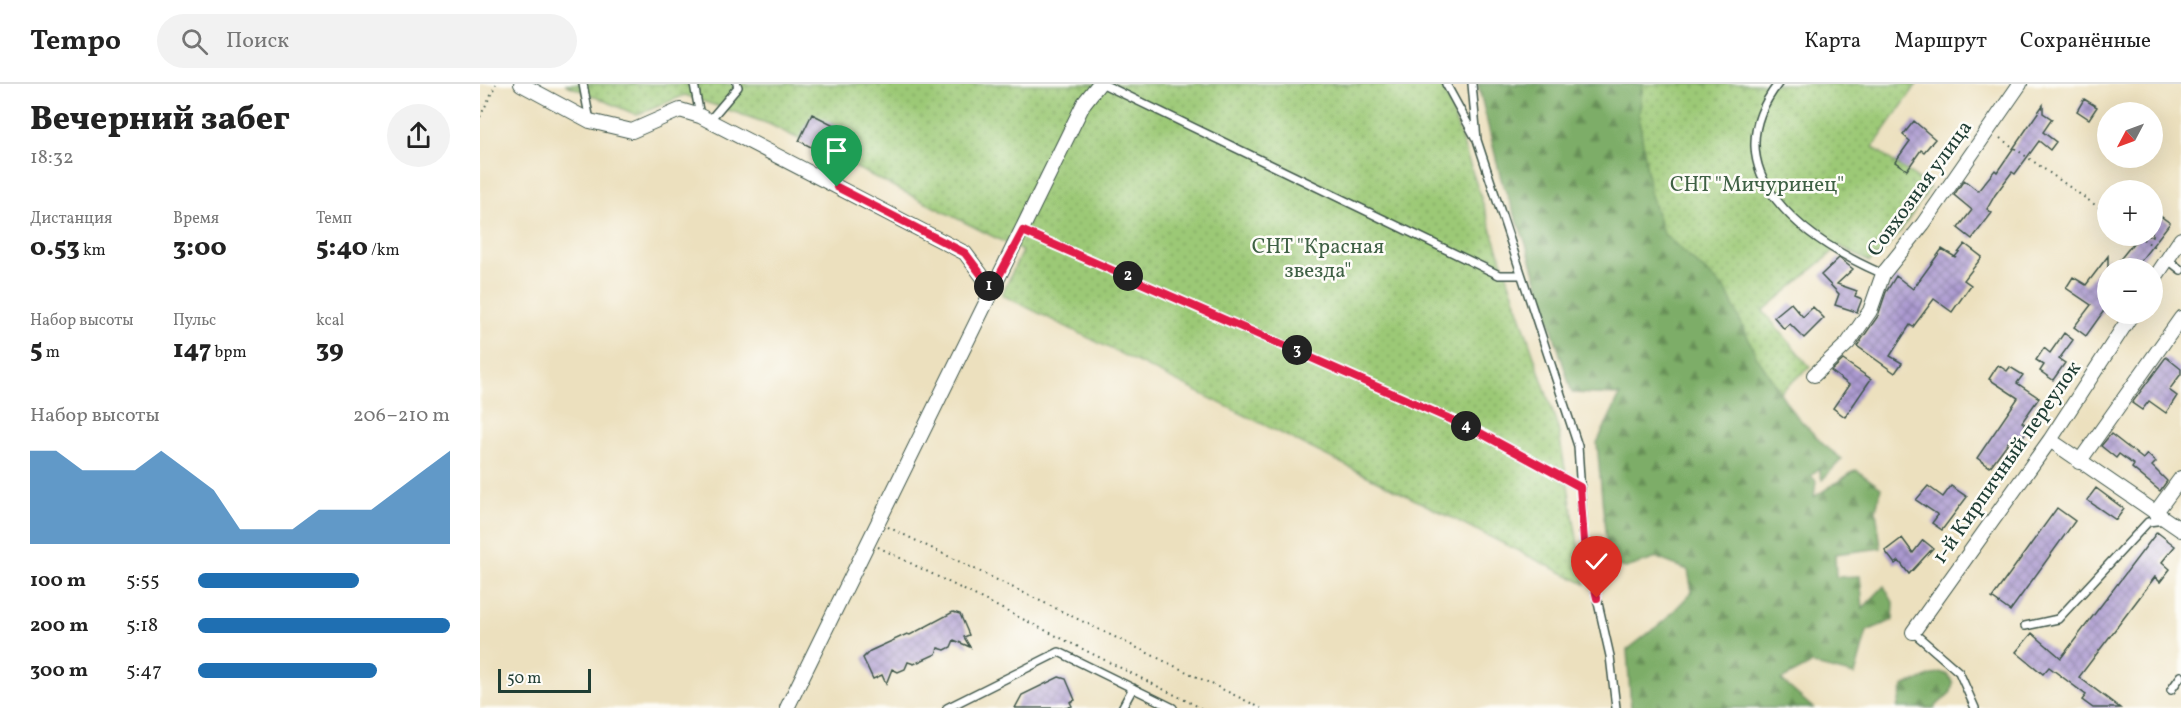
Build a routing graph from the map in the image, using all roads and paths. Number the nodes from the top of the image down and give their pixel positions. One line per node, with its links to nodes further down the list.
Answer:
1 (496, 84): 11 (path)
2 (521, 84): 13 (street)
3 (583, 84): 13 (lane)
4 (694, 84): 12 (lane)
5 (738, 84): 12 (lane)
6 (1101, 84): 17 (street); 24 (lane)
7 (1446, 84): 15 (lane)
8 (1472, 84): 15 (lane)
9 (1778, 84): 23 (lane)
10 (2020, 84): 14 (street, Совхозная улица)
11 (480, 117)
12 (704, 119): 13 (street); 25 (street)
13 (590, 121)
14 (1988, 130): 16 (path); 23 (street, Совхозная улица)
15 (1477, 140): 24 (lane)
16 (2097, 206)
17 (1023, 231): 25 (street); 32 (lane)
18 (2181, 239): 20 (street)
19 (2153, 246): 20 (path)
20 (2167, 260): 21 (street); 22 (lane)
21 (2163, 266)
22 (2181, 270)
23 (1883, 274): 28 (street, Совхозная улица)
24 (1521, 275): 32 (lane)
25 (992, 289): 34 (street)
26 (2181, 318): 30 (street)
27 (2125, 324): 29 (street, 1-й Кирпичный переулок)
28 (1814, 375)
29 (2050, 440): 30 (street); 38 (street, 1-й Кирпичный переулок)
30 (2079, 462): 33 (street)
31 (2181, 478): 33 (street)
32 (1580, 487): 48 (lane)
33 (2161, 516): 35 (street); 37 (lane)
34 (877, 522): 36 (street); 47 (path)
35 (2181, 530)
36 (868, 542): 42 (street); 46 (path)
37 (2025, 627)
38 (1913, 632): 49 (lane)
39 (2181, 676): 41 (lane)
40 (1133, 688): 43 (lane); 44 (lane); 45 (lane)
41 (2171, 690)
42 (787, 708)
43 (947, 708)
44 (1122, 708)
45 (1173, 708)
46 (1201, 708)
47 (1261, 708)
48 (1617, 708)
49 (1975, 708)

